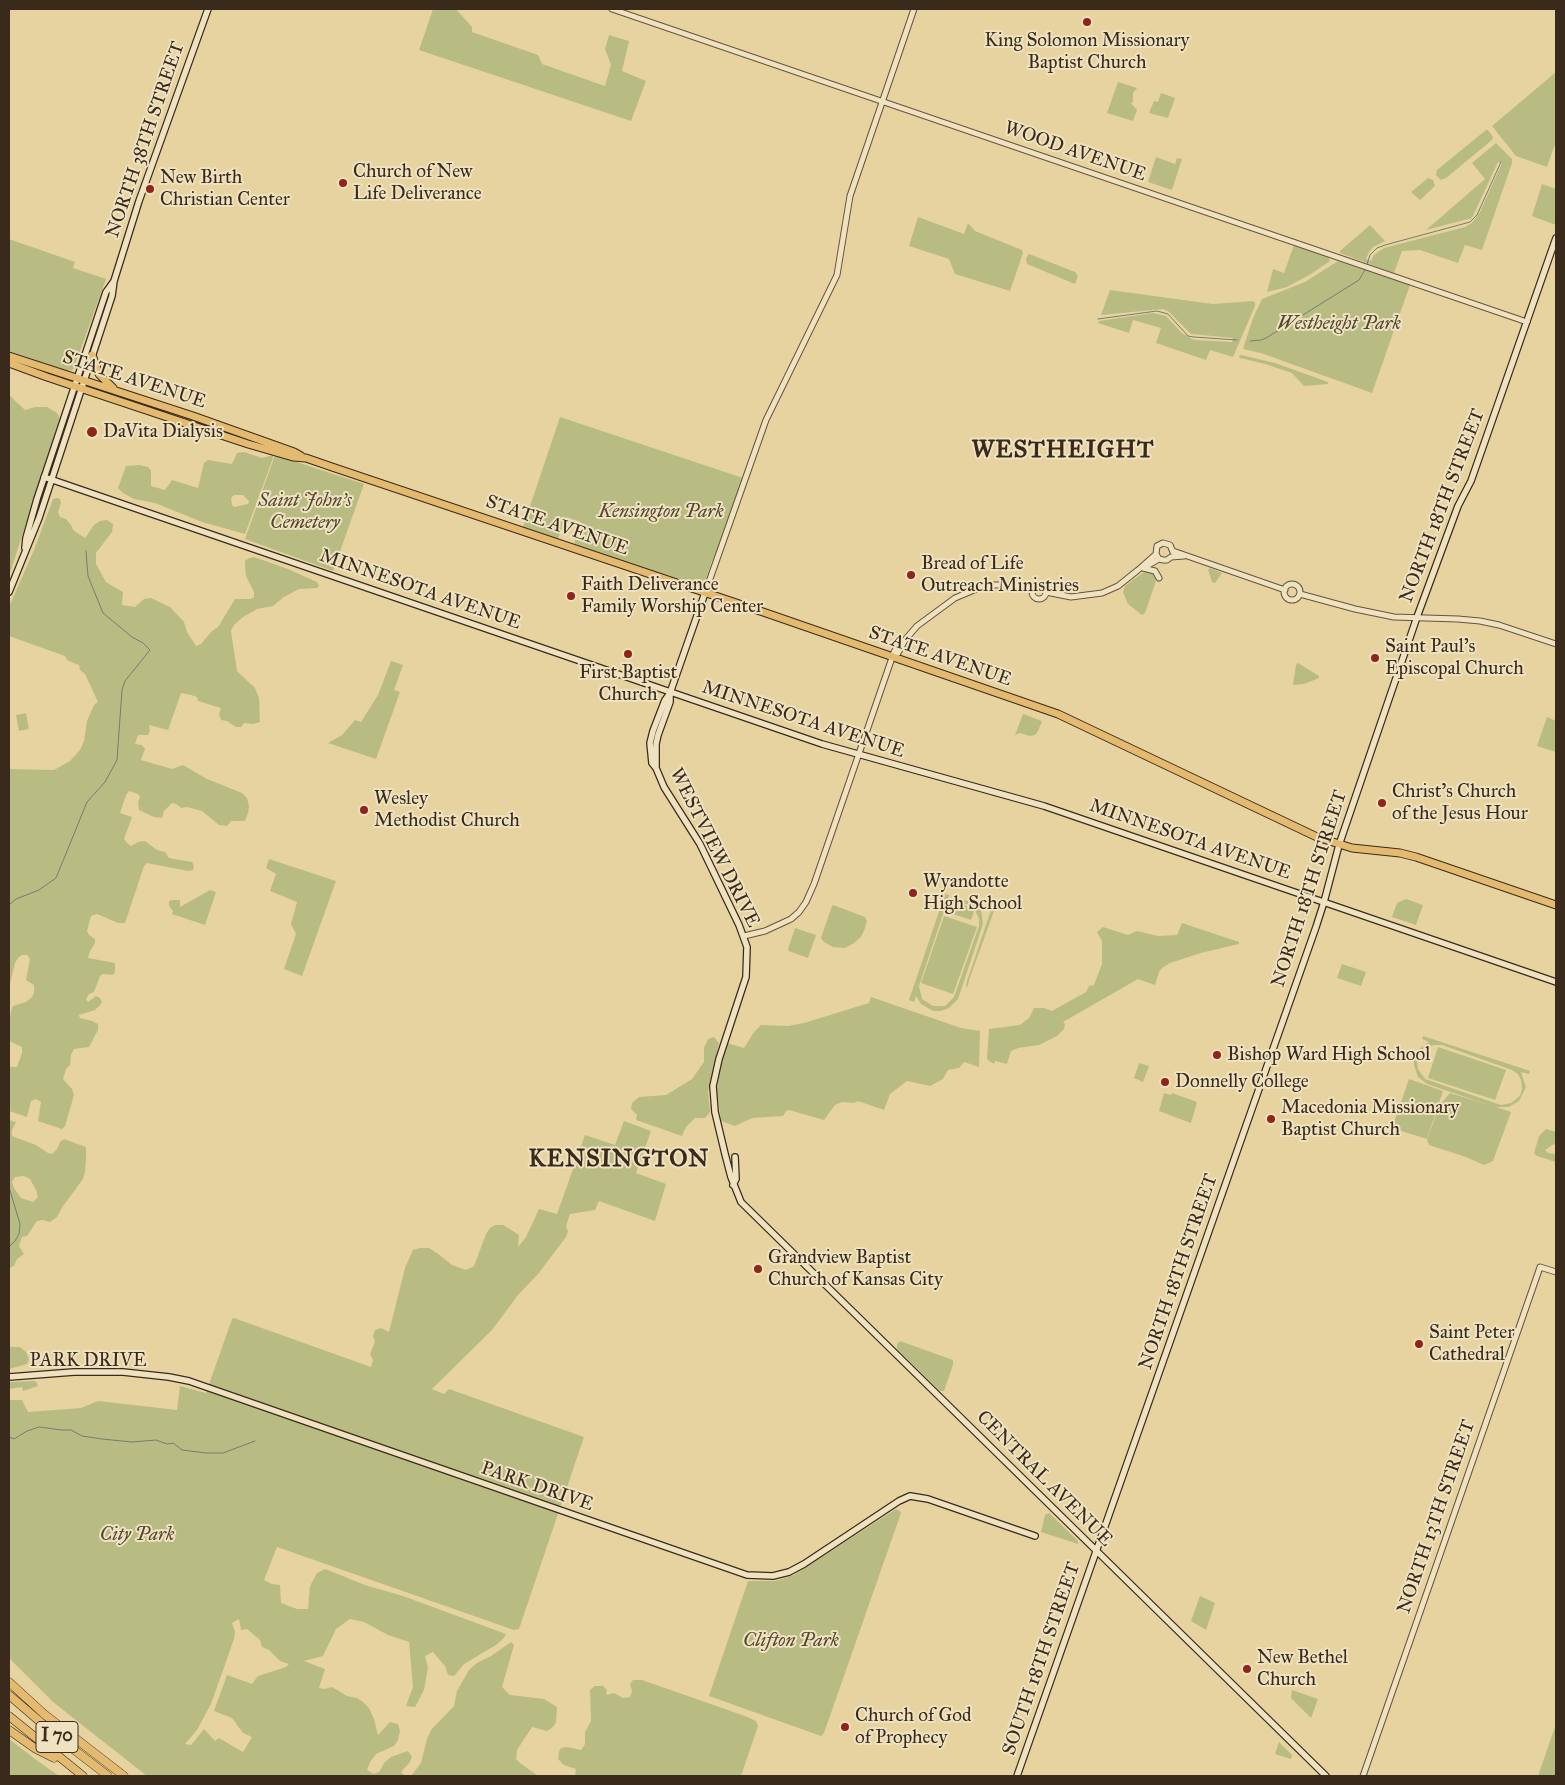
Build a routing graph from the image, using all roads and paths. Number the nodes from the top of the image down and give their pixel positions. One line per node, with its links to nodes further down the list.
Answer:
1 (208, 9): 6 (main road, NORTH 38TH STREET)
2 (612, 9): 4 (street, WOOD AVENUE)
3 (914, 9): 4 (street)
4 (882, 102): 7 (street, WOOD AVENUE); 26 (street)
5 (1556, 238): 7 (main road, NORTH 18TH STREET)
6 (114, 280): 8 (main road, NORTH 38TH STREET); 11 (main road, NORTH 38TH STREET)
7 (1528, 322): 28 (main road, NORTH 18TH STREET)
8 (92, 355): 11 (main road, NORTH 38TH STREET); 13 (main road)
9 (9, 356): 11 (main road, STATE AVENUE)
10 (9, 363): 12 (main road, STATE AVENUE)
11 (80, 380): 12 (main road, NORTH 38TH STREET); 13 (main road, STATE AVENUE)
12 (78, 388): 14 (main road, STATE AVENUE); 15 (main road, NORTH 38TH STREET); 16 (main road, NORTH 38TH STREET)
13 (117, 391): 14 (main road, STATE AVENUE)
14 (304, 458): 26 (main road, STATE AVENUE)
15 (44, 477): 16 (main road, MINNESOTA AVENUE); 17 (main road, NORTH 38TH STREET)
16 (52, 479): 17 (main road, NORTH 38TH STREET); 31 (main road, MINNESOTA AVENUE)
17 (25, 553): 24 (main road, NORTH 38TH STREET)
18 (1172, 554): 19 (street); 19 (street); 23 (street)
19 (1157, 556): 20 (street)
20 (1141, 569): 21 (street); 25 (street)
21 (1159, 578)
22 (1033, 590): 25 (street); 25 (street); 30 (street)
23 (1284, 590): 27 (street); 27 (street)
24 (9, 592)
25 (1046, 592)
26 (705, 593): 30 (main road, STATE AVENUE); 31 (main road, WESTVIEW DRIVE)
27 (1300, 594): 28 (street)
28 (1417, 617): 29 (street); 33 (main road, NORTH 18TH STREET)
29 (1556, 644)
30 (893, 657): 32 (street); 33 (main road, STATE AVENUE)
31 (670, 693): 32 (main road, MINNESOTA AVENUE); 36 (main road, WESTVIEW DRIVE)
32 (858, 754): 34 (main road, MINNESOTA AVENUE); 36 (street)
33 (1339, 845): 34 (main road, NORTH 18TH STREET); 35 (main road, STATE AVENUE)
34 (1324, 902): 37 (main road, MINNESOTA AVENUE); 44 (main road, NORTH 18TH STREET)
35 (1556, 905)
36 (744, 936): 39 (main road, WESTVIEW DRIVE)
37 (1556, 982)
38 (735, 1157): 39 (main road)
39 (734, 1185): 40 (main road, WESTVIEW DRIVE)
40 (741, 1202): 44 (main road, CENTRAL AVENUE)
41 (1556, 1272): 55 (street, NORTH 13TH STREET)
42 (9, 1376): 43 (main road, PARK DRIVE)
43 (1035, 1536)
44 (1096, 1551): 53 (main road, SOUTH 18TH STREET); 54 (main road, CENTRAL AVENUE)
45 (9, 1682): 52 (highway)
46 (9, 1695): 51 (highway, I 70)
47 (9, 1716): 49 (highway, I 70)
48 (9, 1730): 49 (highway)
49 (65, 1763): 50 (highway, I 70)
50 (83, 1776)
51 (108, 1776)
52 (124, 1776)
53 (1017, 1776)
54 (1326, 1776)
55 (1362, 1776)

